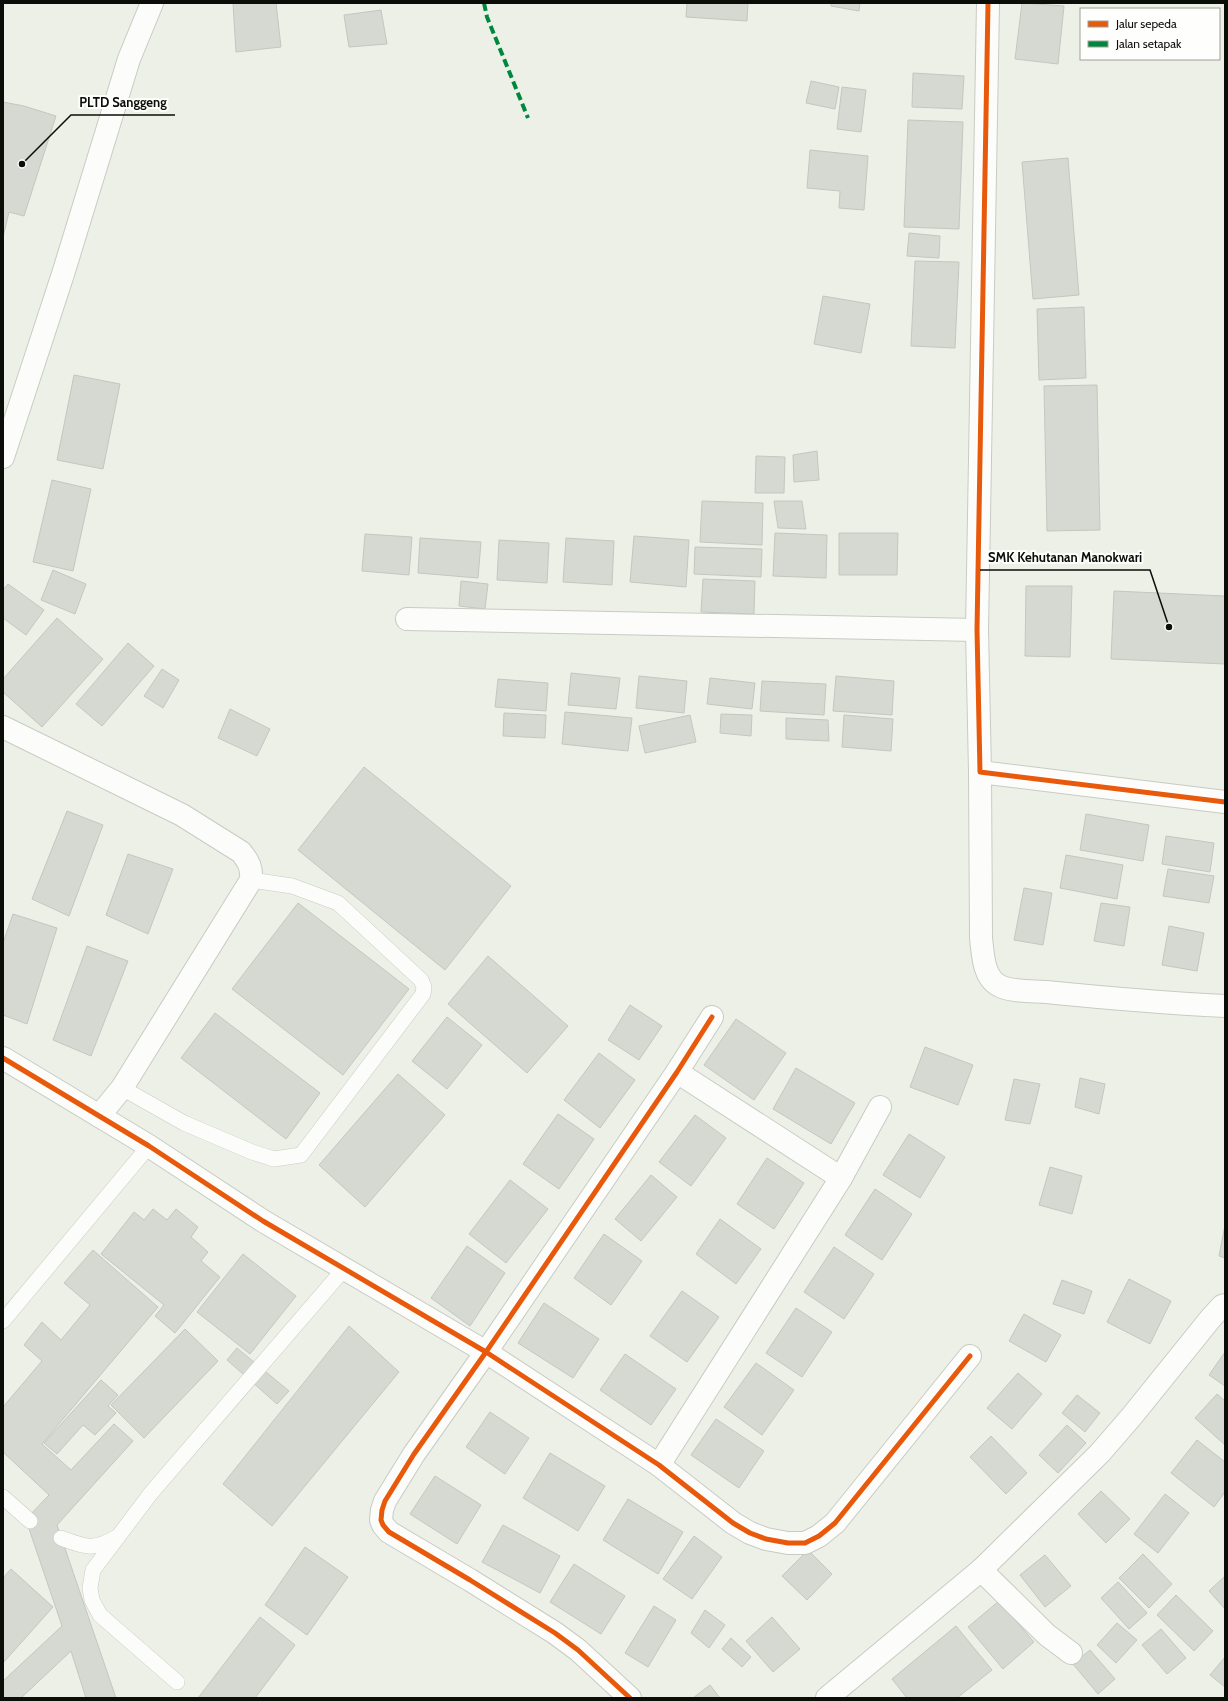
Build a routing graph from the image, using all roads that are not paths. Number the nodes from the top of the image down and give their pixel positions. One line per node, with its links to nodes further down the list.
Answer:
1 (152, 3): 3 (street)
2 (988, 3): 5 (street)
3 (3, 457)
4 (407, 619): 5 (street)
5 (977, 630): 7 (street)
6 (3, 727): 9 (street)
7 (980, 772): 8 (street); 10 (street)
8 (1225, 802)
9 (251, 880): 14 (street); 14 (lane)
10 (1225, 1006)
11 (712, 1016): 13 (street)
12 (3, 1058): 16 (street)
13 (677, 1072): 18 (street); 22 (street)
14 (122, 1088): 16 (street)
15 (880, 1107): 18 (street)
16 (99, 1116): 17 (street)
17 (149, 1146): 19 (street); 21 (lane)
18 (841, 1178): 24 (street)
19 (344, 1269): 22 (street); 27 (lane)
20 (1225, 1305): 29 (street)
21 (3, 1322)
22 (486, 1352): 24 (street); 32 (street)
23 (970, 1356): 24 (street)
24 (659, 1465)
25 (3, 1497): 26 (lane)
26 (30, 1521)
27 (120, 1536): 28 (lane); 31 (lane)
28 (61, 1538)
29 (981, 1570): 30 (street); 33 (street)
30 (1070, 1654)
31 (178, 1682)
32 (630, 1698)
33 (827, 1698)

